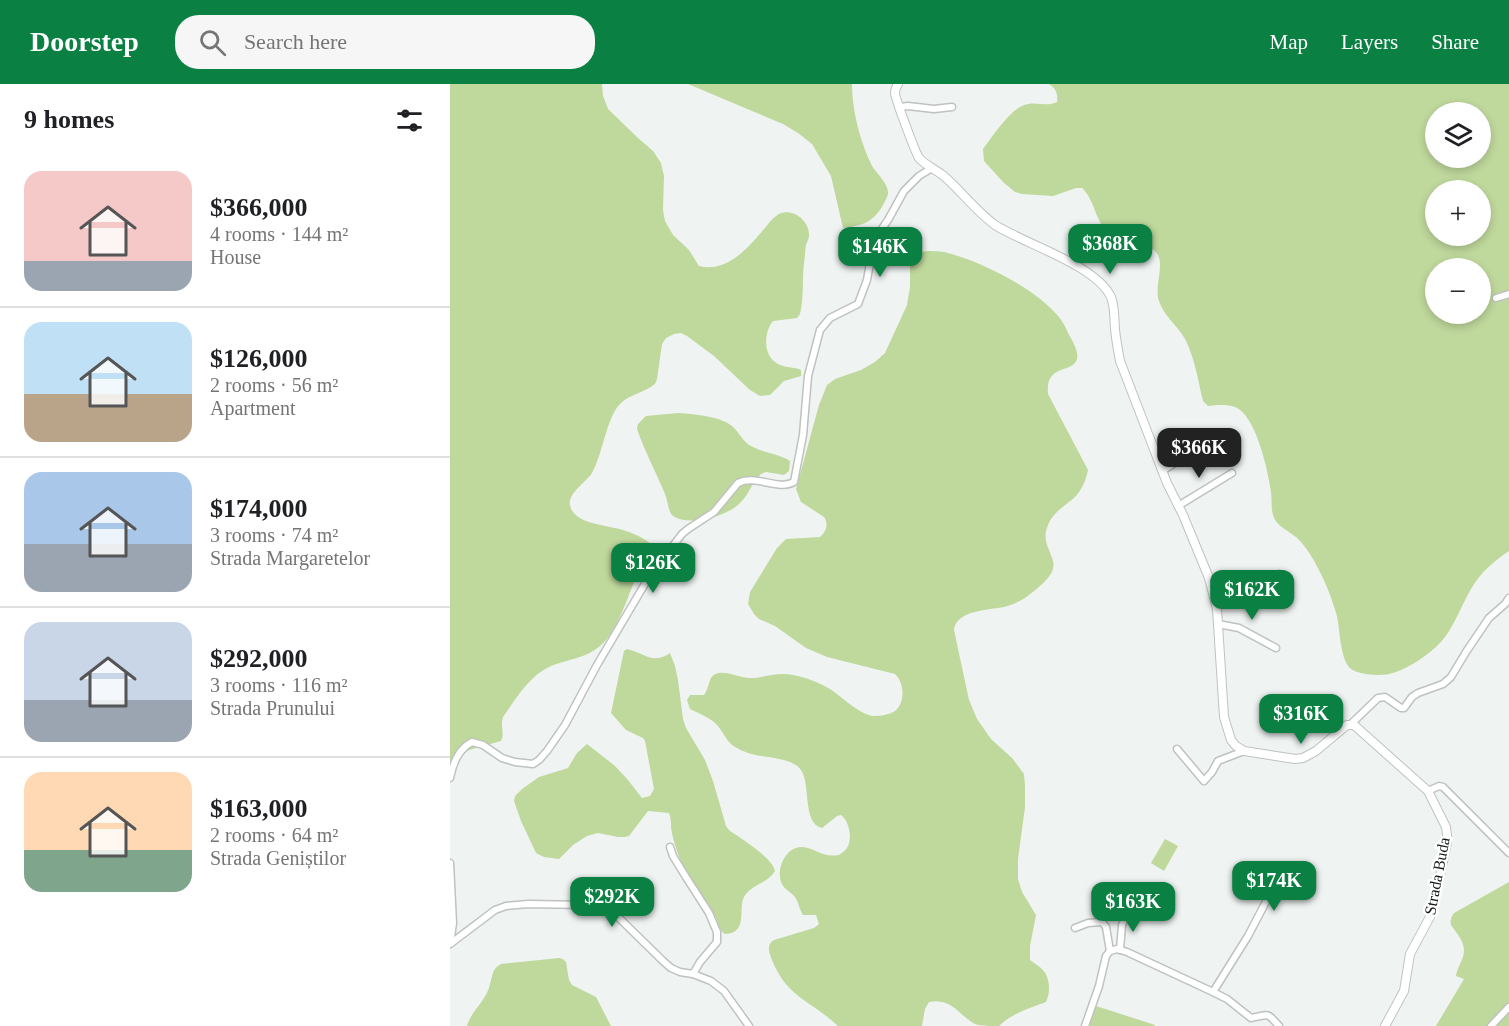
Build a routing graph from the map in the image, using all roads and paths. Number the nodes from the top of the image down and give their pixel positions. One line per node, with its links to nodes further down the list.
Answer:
1 (898, 84): 2 (street)
2 (900, 107): 3 (street); 4 (street)
3 (952, 107)
4 (932, 168): 8 (street); 19 (street)
5 (1509, 294): 6 (street)
6 (1496, 298)
7 (1220, 436): 8 (street)
8 (1162, 471): 10 (street)
9 (1232, 473): 10 (street)
10 (1178, 506): 13 (street)
11 (1279, 574): 13 (street)
12 (1509, 598): 16 (street)
13 (1216, 601): 14 (street)
14 (1218, 624): 15 (street); 18 (street)
15 (1276, 648)
16 (1350, 724): 18 (street); 20 (street, Strada Buda)
17 (1177, 749): 18 (street)
18 (1244, 751)
19 (450, 778)
20 (1428, 791): 22 (street, Strada Buda); 36 (street, Strada Buda)
21 (670, 847): 30 (street)
22 (1509, 853)
23 (450, 863): 27 (street)
24 (1239, 878): 31 (street)
25 (1129, 911): 28 (street)
26 (1075, 928): 29 (street)
27 (450, 944): 30 (street)
28 (1120, 950): 29 (street); 31 (street)
29 (1110, 951): 34 (street)
30 (693, 974): 33 (street)
31 (1213, 992): 35 (street)
32 (1509, 1007): 37 (street)
33 (749, 1026)
34 (1085, 1026)
35 (1279, 1026)
36 (1385, 1026)
37 (1491, 1026)

